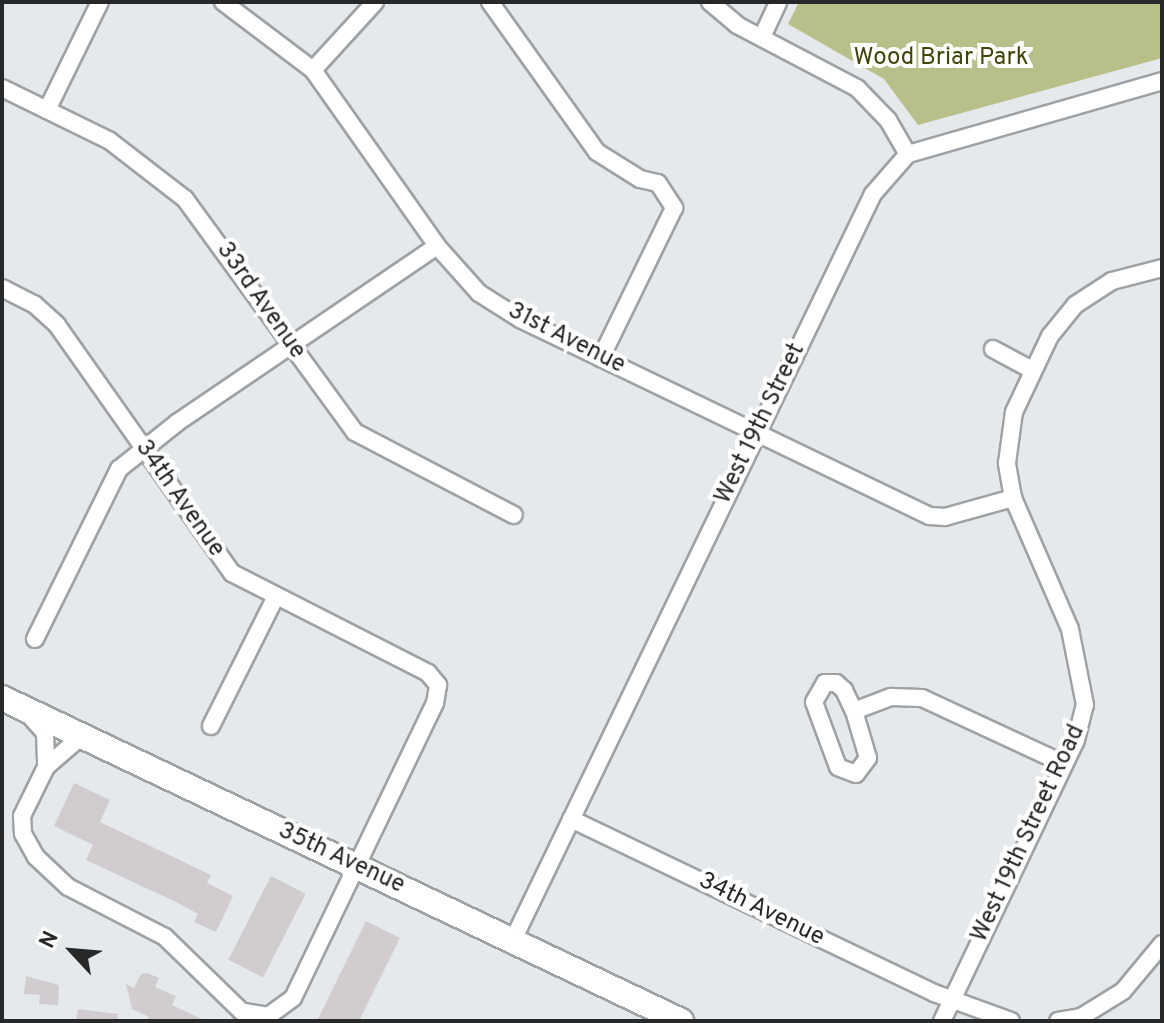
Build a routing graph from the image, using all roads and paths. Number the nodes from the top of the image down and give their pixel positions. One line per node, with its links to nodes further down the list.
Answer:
1 (100, 2): 11 (street)
2 (223, 2): 8 (street, 31st Avenue)
3 (375, 2): 8 (street)
4 (490, 2): 18 (street)
5 (710, 2): 7 (street)
6 (778, 2): 7 (street)
7 (762, 37): 12 (street)
8 (313, 70): 13 (street, 31st Avenue)
9 (1162, 81): 12 (street)
10 (2, 88): 11 (street, 33rd Avenue)
11 (47, 110): 16 (street, 33rd Avenue)
12 (908, 154): 20 (street, West 19th Street)
13 (437, 246): 16 (street); 18 (street, 31st Avenue)
14 (1162, 268): 19 (street, West 19th Street Road)
15 (2, 288): 21 (street, 34th Avenue)
16 (291, 345): 21 (street); 23 (street, 33rd Avenue)
17 (993, 349): 19 (street)
18 (601, 358): 20 (street, 31st Avenue)
19 (1032, 370): 22 (street, West 19th Street Road)
20 (757, 433): 22 (street, 31st Avenue); 32 (street, West 19th Street)
21 (142, 448): 24 (street, 34th Avenue); 25 (street)
22 (1013, 498): 30 (street, West 19th Street Road)
23 (514, 515)
24 (275, 598): 28 (street); 33 (street, 34th Avenue)
25 (35, 639)
26 (12, 702): 29 (main road, 35th Avenue); 31 (street)
27 (854, 711): 27 (street); 30 (street)
28 (211, 726)
29 (83, 735): 31 (street); 33 (main road, 35th Avenue)
30 (1064, 764): 36 (street, West 19th Street Road)
31 (46, 767): 33 (street)
32 (571, 819): 34 (street, West 19th Street); 36 (street, 34th Avenue)
33 (356, 865): 34 (main road, 35th Avenue)
34 (513, 940): 38 (main road, 35th Avenue)
35 (1162, 944): 37 (street)
36 (951, 1001): 39 (street, West 19th Street Road); 40 (street, 34th Avenue)
37 (1082, 1019): 41 (street)
38 (681, 1021)
39 (942, 1021)
40 (1011, 1021)
41 (1058, 1021)

